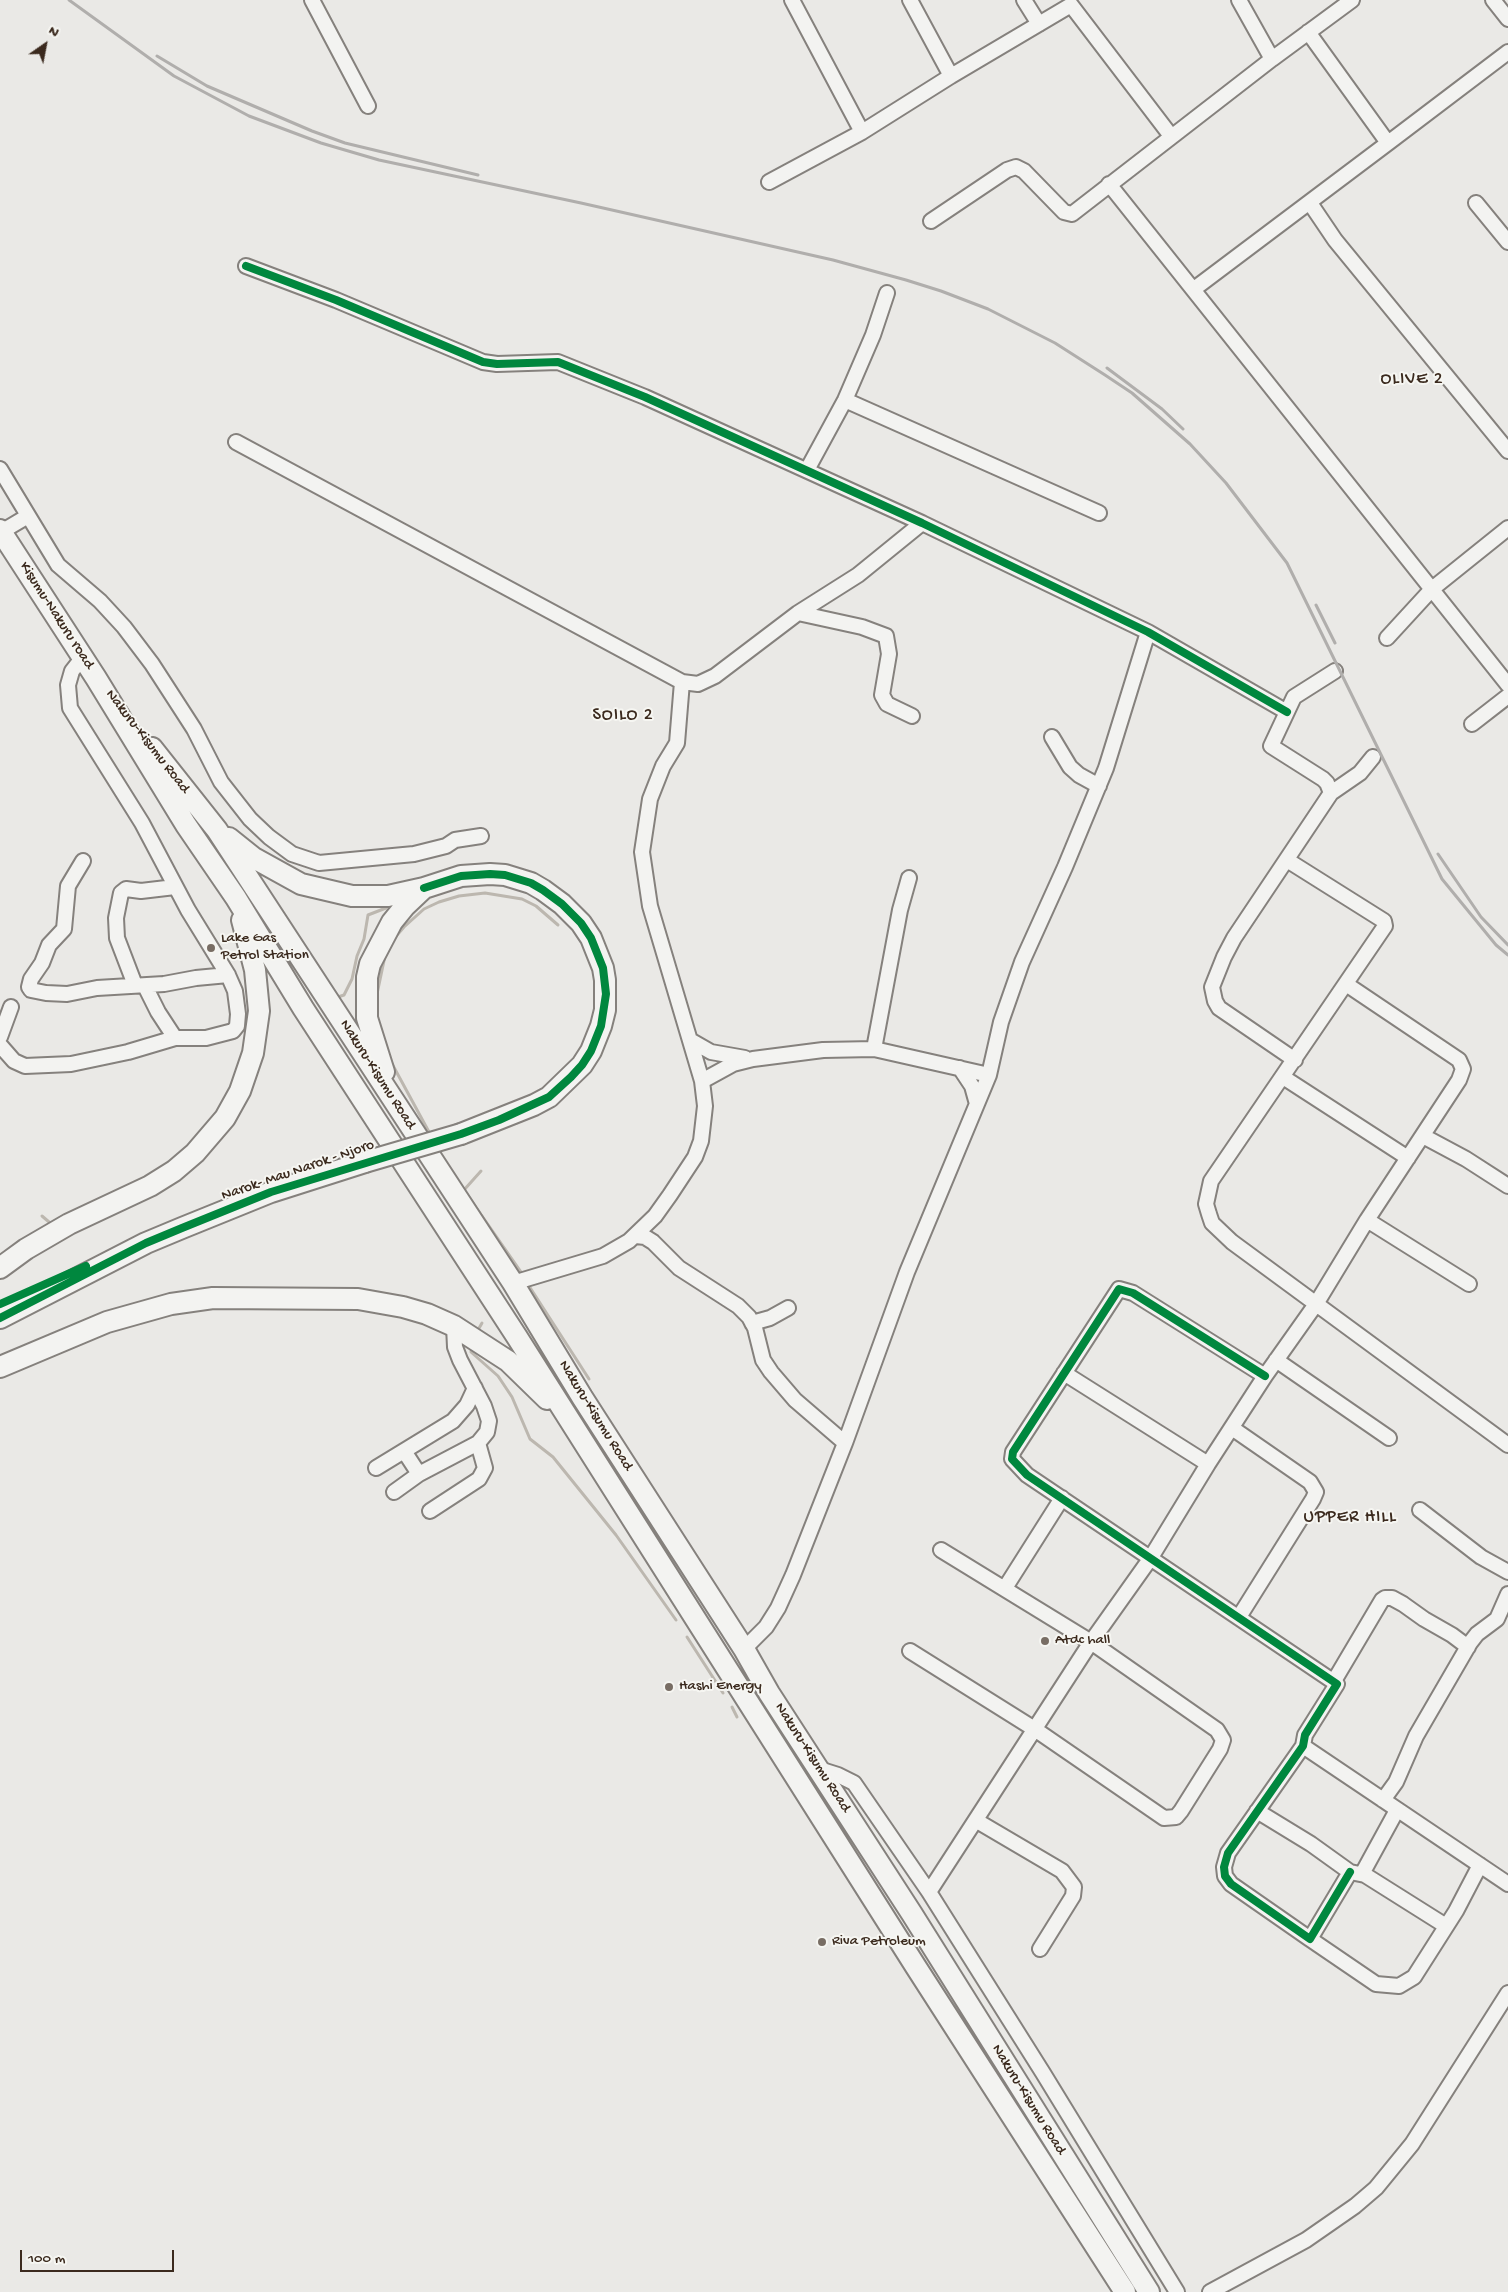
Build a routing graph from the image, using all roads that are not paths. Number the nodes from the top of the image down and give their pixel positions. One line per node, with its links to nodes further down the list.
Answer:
1 (312, 0): 14 (street)
2 (792, 0): 15 (street)
3 (910, 0): 13 (street)
4 (1024, 0): 9 (street)
5 (1239, 0): 12 (street)
6 (1352, 0): 10 (street)
7 (1493, 0): 8 (street)
8 (1508, 19)
9 (1039, 24): 13 (street); 16 (street)
10 (1308, 32): 12 (street); 17 (street)
11 (1508, 52): 17 (street)
12 (1272, 59): 16 (street)
13 (951, 76): 15 (street)
14 (368, 106)
15 (862, 132): 18 (street)
16 (1171, 136): 19 (street)
17 (1388, 143): 20 (street)
18 (769, 182)
19 (1109, 184): 22 (street); 25 (street)
20 (1310, 203): 25 (street); 29 (street)
21 (1476, 203): 23 (street)
22 (931, 221)
23 (1508, 242)
24 (246, 266): 31 (street)
25 (1194, 289): 37 (street)
26 (887, 292): 27 (street)
27 (844, 400): 31 (street); 32 (street)
28 (236, 442): 44 (street)
29 (1508, 451)
30 (0, 469): 33 (street)
31 (807, 470): 34 (street)
32 (1099, 513)
33 (28, 516): 36 (street); 55 (street)
34 (922, 524): 38 (street); 39 (street)
35 (1508, 528): 37 (street)
36 (1, 531): 41 (highway, Kisumu-Nakuru road)
37 (1432, 589): 40 (street); 45 (street)
38 (798, 613): 44 (street); 48 (street)
39 (1148, 632): 47 (street); 52 (street)
40 (1386, 638)
41 (83, 657): 43 (highway, Kisumu-Nakuru road); 59 (street)
42 (1335, 671): 47 (street)
43 (96, 678): 54 (highway, Nakuru-Kisumu Road); 61 (highway, Nakuru-Kisumu Road)
44 (682, 682): 68 (street)
45 (1508, 685)
46 (1508, 696): 49 (street)
47 (1287, 712): 53 (street)
48 (912, 716)
49 (1472, 724)
50 (1052, 737): 52 (street)
51 (1373, 757): 53 (street)
52 (1098, 786): 74 (street)
53 (1331, 793): 56 (street)
54 (217, 830): 60 (highway, Narok- Mau Narok - Njoro); 77 (highway, Nakuru-Kisumu Road)
55 (482, 836)
56 (1286, 860): 63 (street); 72 (street)
57 (83, 861): 64 (street)
58 (909, 878): 70 (street)
59 (175, 887): 62 (street); 64 (street)
60 (424, 888): 77 (highway); 84 (highway, Narok- Mau Narok - Njoro, bridge)
61 (236, 898): 85 (highway); 100 (highway, Nakuru-Kisumu Road)
62 (228, 976): 64 (street); 67 (street)
63 (1346, 984): 72 (street); 79 (street)
64 (140, 985): 67 (street)
65 (11, 1007): 66 (street)
66 (0, 1037)
67 (176, 1038): 69 (street)
68 (690, 1040): 71 (street); 76 (street)
69 (0, 1045)
70 (874, 1049): 71 (street); 73 (street)
71 (753, 1059): 76 (street)
72 (1295, 1060): 75 (street)
73 (960, 1068): 74 (street); 78 (street)
74 (989, 1075): 78 (street)
75 (1283, 1077): 80 (street); 89 (street)
76 (702, 1081): 83 (street)
77 (389, 1094): 86 (highway, Nakuru-Kisumu Road)
78 (977, 1104): 103 (street)
79 (1423, 1136): 80 (street); 81 (street)
80 (1408, 1158): 82 (street)
81 (1508, 1186)
82 (1367, 1220): 87 (street); 89 (street)
83 (636, 1236): 86 (street); 92 (street)
84 (146, 1243): 88 (highway, Narok- Mau Narok - Njoro); 91 (highway, Narok- Mau Narok - Njoro)
85 (0, 1268)
86 (513, 1284): 122 (highway, Nakuru-Kisumu Road)
87 (1469, 1284)
88 (0, 1304)
89 (1316, 1304): 94 (street); 104 (street)
90 (788, 1308): 92 (street)
91 (0, 1318)
92 (752, 1323): 103 (street)
93 (454, 1326): 95 (highway); 98 (street); 100 (highway)
94 (1276, 1360): 97 (street); 101 (street)
95 (0, 1367)
96 (1064, 1373): 97 (street); 106 (street); 110 (street)
97 (1264, 1376): 99 (street)
98 (475, 1388): 102 (street); 105 (street)
99 (1232, 1428): 106 (street); 118 (street)
100 (576, 1433): 142 (highway, Nakuru-Kisumu Road)
101 (1389, 1438)
102 (478, 1443): 108 (street); 112 (street)
103 (845, 1444): 122 (street)
104 (1508, 1445)
105 (404, 1451): 107 (street); 108 (street)
106 (1208, 1464): 114 (street)
107 (376, 1468)
108 (419, 1474): 109 (street)
109 (394, 1492)
110 (1062, 1498): 114 (street); 116 (street)
111 (1420, 1510): 115 (street)
112 (430, 1511)
113 (940, 1550): 116 (street)
114 (1150, 1559): 118 (street); 120 (street)
115 (1508, 1572)
116 (1005, 1588): 120 (street)
117 (1508, 1594): 119 (street)
118 (1239, 1616): 124 (street)
119 (1504, 1619): 121 (street)
120 (1091, 1642): 125 (street); 125 (street)
121 (1468, 1647): 124 (street); 128 (street)
122 (744, 1648): 127 (highway, Nakuru-Kisumu Road)
123 (910, 1651): 125 (street)
124 (1334, 1681): 126 (street)
125 (1036, 1730): 131 (street)
126 (1303, 1746): 128 (street); 130 (street)
127 (820, 1769): 135 (street); 141 (highway, Nakuru-Kisumu Road)
128 (1382, 1800): 129 (street)
129 (1397, 1810): 132 (street); 133 (street)
130 (1257, 1811): 133 (street); 137 (street)
131 (977, 1820): 135 (street); 138 (street)
132 (1480, 1865): 134 (street); 136 (street)
133 (1356, 1873): 136 (street); 137 (street)
134 (1508, 1884)
135 (929, 1892): 140 (street)
136 (1446, 1926): 137 (street)
137 (1310, 1939)
138 (1040, 1949)
139 (1508, 1993): 145 (street)
140 (1043, 2073): 141 (street); 144 (street)
141 (1019, 2085): 143 (highway, Nakuru-Kisumu Road)
142 (1125, 2292)
143 (1149, 2292)
144 (1177, 2292)
145 (1210, 2292)

